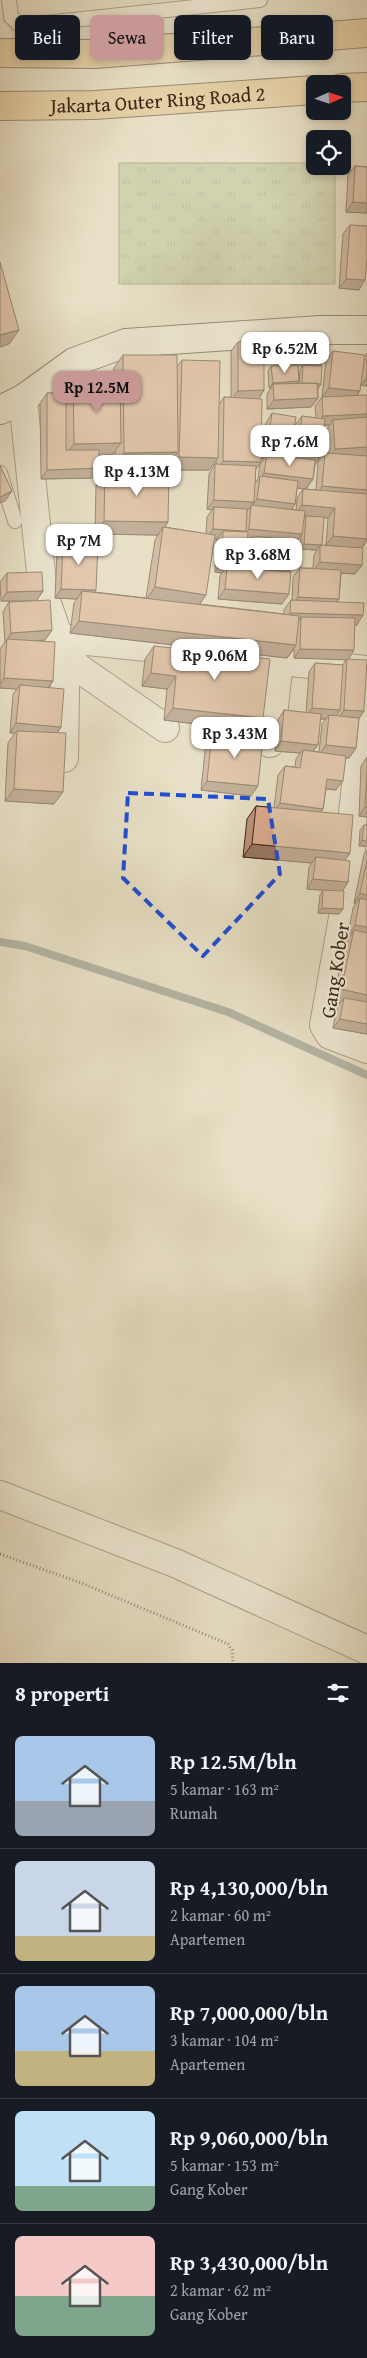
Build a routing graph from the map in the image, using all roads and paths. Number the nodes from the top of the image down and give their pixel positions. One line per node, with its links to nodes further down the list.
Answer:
1 (9, 0): 2 (lane)
2 (260, 0)
3 (367, 33): 4 (highway)
4 (0, 53)
5 (367, 87): 6 (highway)
6 (351, 88)
7 (306, 91): 8 (highway, Jakarta Outer Ring Road 2)
8 (0, 106)
9 (367, 330): 10 (street)
10 (11, 404): 13 (street)
11 (0, 472): 12 (lane)
12 (15, 521)
13 (59, 638): 14 (street); 17 (street); 19 (street)
14 (279, 660): 15 (street); 18 (street)
15 (367, 670)
16 (367, 686): 20 (street, Gang Kober)
17 (165, 728)
18 (270, 743)
19 (64, 758)
20 (360, 822): 21 (street, Gang Kober)
21 (367, 1049)
22 (0, 1495): 24 (street)
23 (0, 1554): 25 (path)
24 (367, 1650)
25 (233, 1663)

